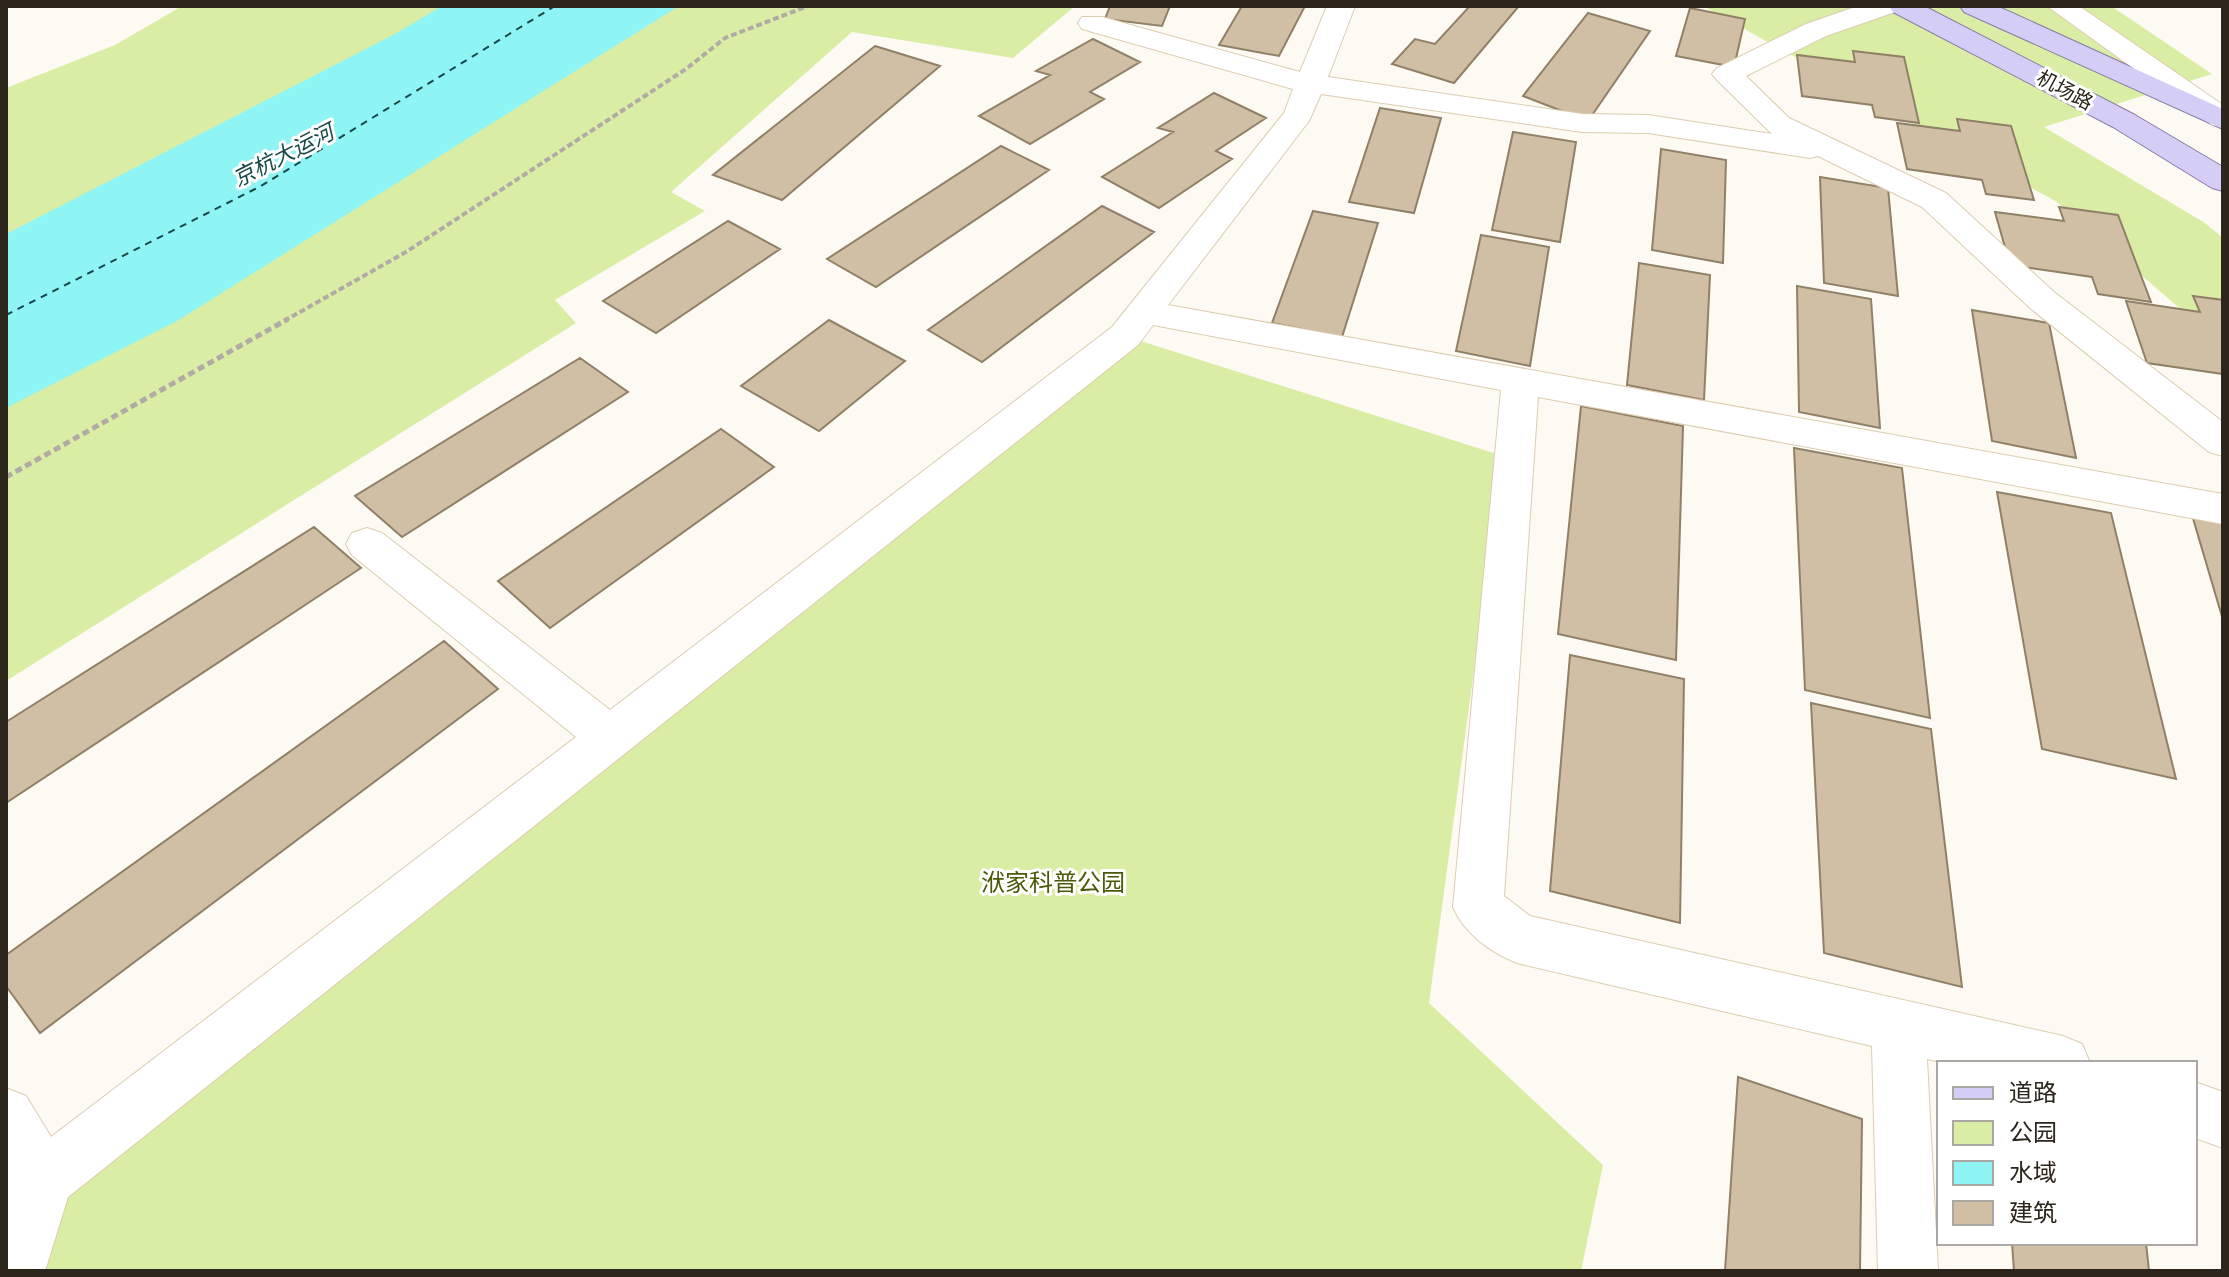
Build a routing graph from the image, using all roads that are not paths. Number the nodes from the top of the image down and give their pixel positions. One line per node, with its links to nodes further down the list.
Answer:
1 (1341, 6): 7 (street)
2 (1885, 6): 9 (street)
3 (1903, 6): 10 (main road, 机场路)
4 (1974, 6): 8 (main road, 机场路)
5 (2061, 6): 8 (street)
6 (1092, 23): 7 (street)
7 (1310, 84): 9 (street); 11 (street)
8 (2223, 119)
9 (1836, 153): 13 (street)
10 (2223, 181)
11 (1144, 312): 12 (street); 16 (street)
12 (1520, 382): 14 (street); 17 (street)
13 (2223, 442)
14 (2223, 509)
15 (367, 544): 16 (street)
16 (610, 737): 22 (street)
17 (1898, 1023): 18 (street); 24 (street)
18 (2055, 1061)
19 (2197, 1111): 21 (street)
20 (6, 1116): 22 (street)
21 (2223, 1120)
22 (25, 1192): 23 (street)
23 (15, 1271)
24 (1908, 1271)

